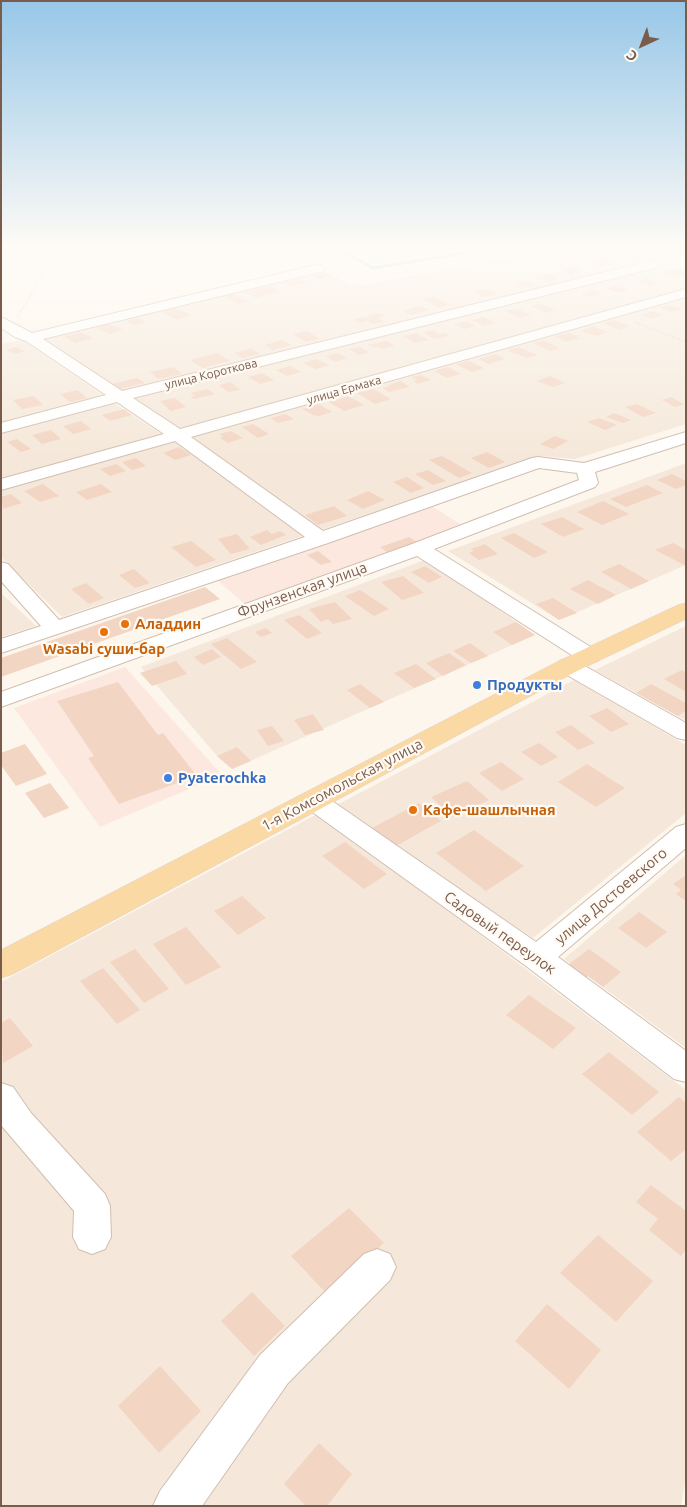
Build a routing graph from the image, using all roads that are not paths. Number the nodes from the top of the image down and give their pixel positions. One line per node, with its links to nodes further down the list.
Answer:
1 (82, 317): 4 (street)
2 (439, 317): 5 (street, улица Короткова)
3 (602, 317): 7 (street, улица Ермака)
4 (12, 332): 5 (street)
5 (118, 397): 6 (street, улица Короткова); 7 (street)
6 (1, 428)
7 (179, 436): 10 (street, улица Ермака); 11 (street)
8 (686, 436): 9 (street)
9 (585, 469): 11 (street); 12 (street, Фрунзенская улица)
10 (1, 485)
11 (320, 539): 15 (street)
12 (419, 548): 17 (street); 18 (street, Фрунзенская улица)
13 (1, 568): 15 (street)
14 (686, 610): 17 (main road, 1-я Комсомольская улица)
15 (55, 628): 16 (street)
16 (1, 646)
17 (578, 661): 19 (street); 20 (main road, 1-я Комсомольская улица)
18 (1, 700)
19 (686, 733)
20 (313, 800): 22 (street, Садовый переулок); 23 (main road, 1-я Комсомольская улица)
21 (686, 834): 22 (street, улица Достоевского)
22 (537, 958): 24 (street, Садовый переулок)
23 (1, 965)
24 (686, 1069)
25 (1, 1097): 26 (street)
26 (92, 1236)
27 (377, 1267): 28 (street)
28 (174, 1506)

